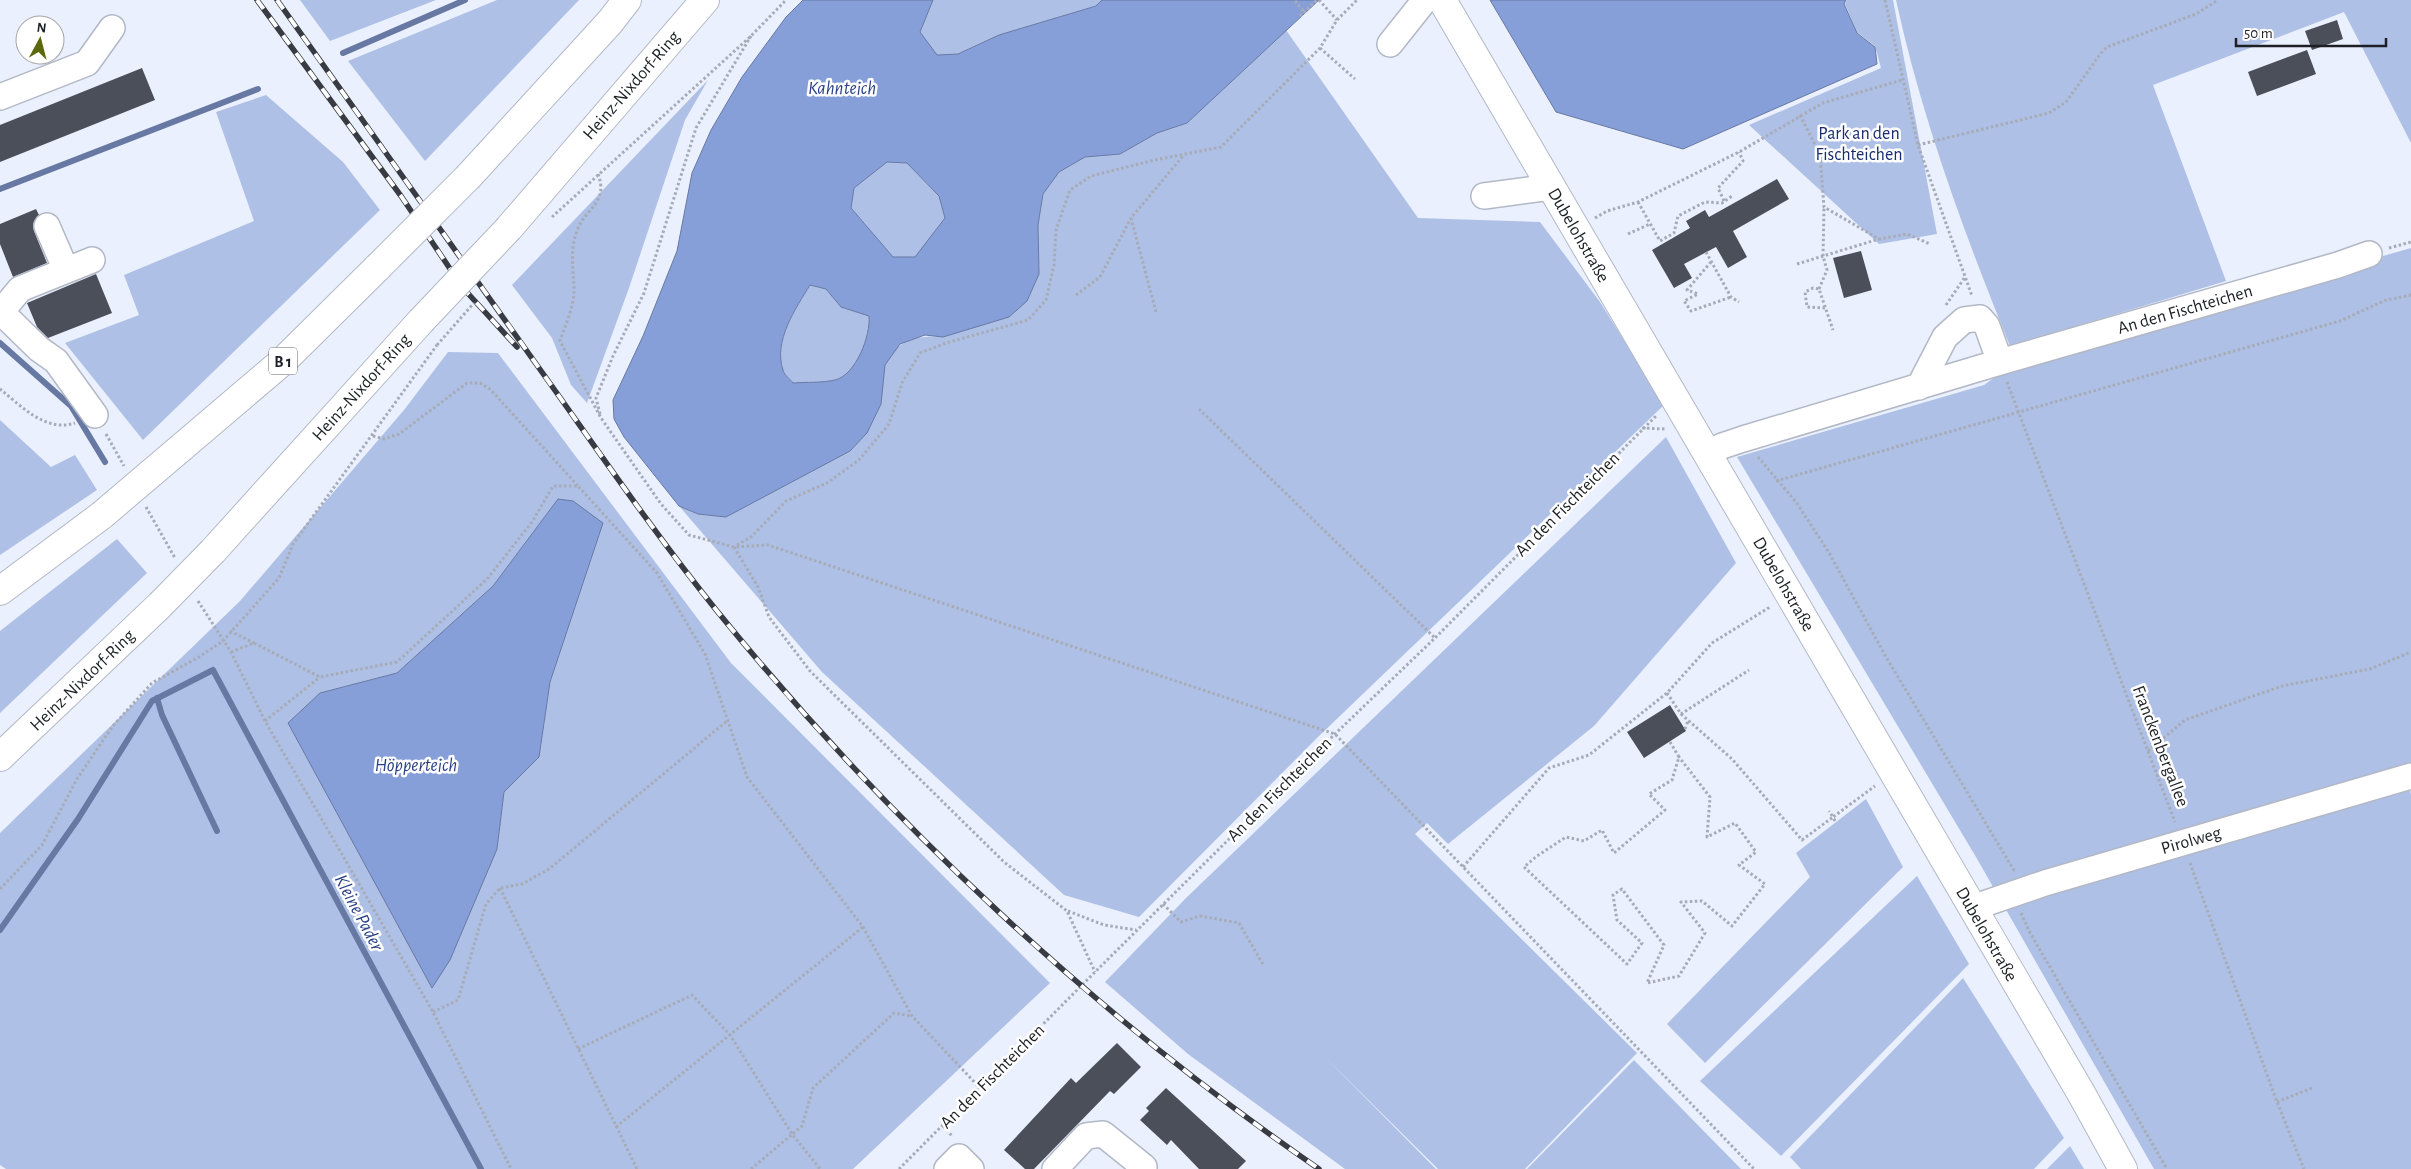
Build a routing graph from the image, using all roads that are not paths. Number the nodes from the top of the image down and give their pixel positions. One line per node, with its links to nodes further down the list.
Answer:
1 (626, 0): 19 (main road, B 1, bridge)
2 (705, 0): 20 (main road, Heinz-Nixdorf-Ring, bridge)
3 (1425, 0): 6 (street)
4 (1442, 0): 8 (main road, Dubelohstraße)
5 (112, 28): 7 (street)
6 (1390, 44)
7 (0, 97)
8 (1551, 187): 9 (street); 18 (main road, Dubelohstraße)
9 (1484, 196)
10 (47, 226): 13 (street)
11 (2369, 254): 15 (street, An den Fischteichen)
12 (92, 260): 13 (street)
13 (66, 270): 14 (street)
14 (0, 312): 17 (street)
15 (2000, 362): 16 (street, An den Fischteichen); 16 (street)
16 (1919, 387): 18 (street, An den Fischteichen)
17 (95, 415)
18 (1707, 454): 22 (main road, Dubelohstraße)
19 (0, 591)
20 (0, 757)
21 (2411, 776): 22 (street, Pirolweg)
22 (1972, 908): 25 (main road, Dubelohstraße)
23 (1144, 1167): 24 (street)
24 (1055, 1169)
25 (2123, 1169)

